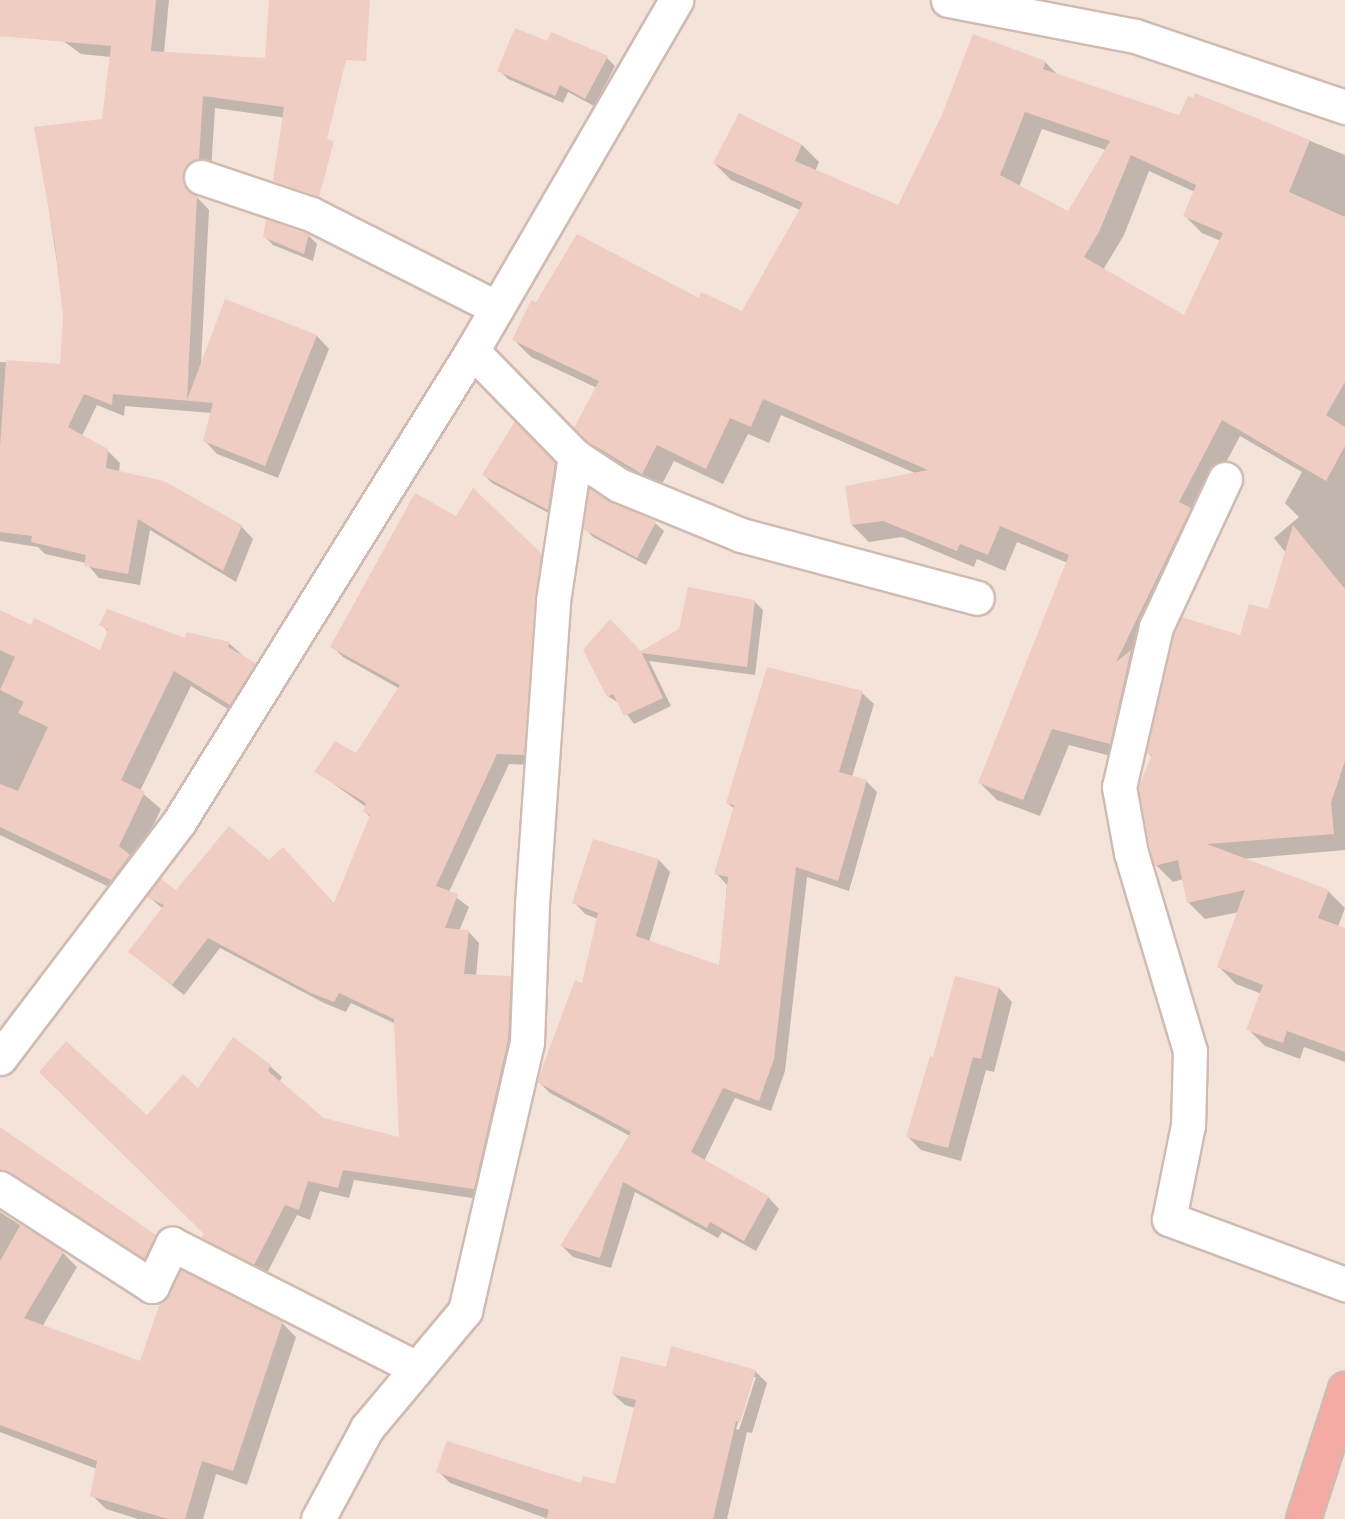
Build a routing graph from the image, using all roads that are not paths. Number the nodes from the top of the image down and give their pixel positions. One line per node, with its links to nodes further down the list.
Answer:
1 (676, 0): 5 (street)
2 (948, 0): 3 (street)
3 (1345, 107)
4 (201, 177): 5 (street)
5 (497, 308): 6 (street)
6 (472, 351): 7 (street); 10 (street)
7 (575, 456): 9 (street); 13 (street)
8 (1225, 479): 12 (street)
9 (977, 598)
10 (0, 1058)
11 (0, 1188): 13 (street)
12 (1345, 1284)
13 (416, 1368): 15 (street)
14 (1345, 1389): 16 (highway)
15 (318, 1519)
16 (1303, 1519)

